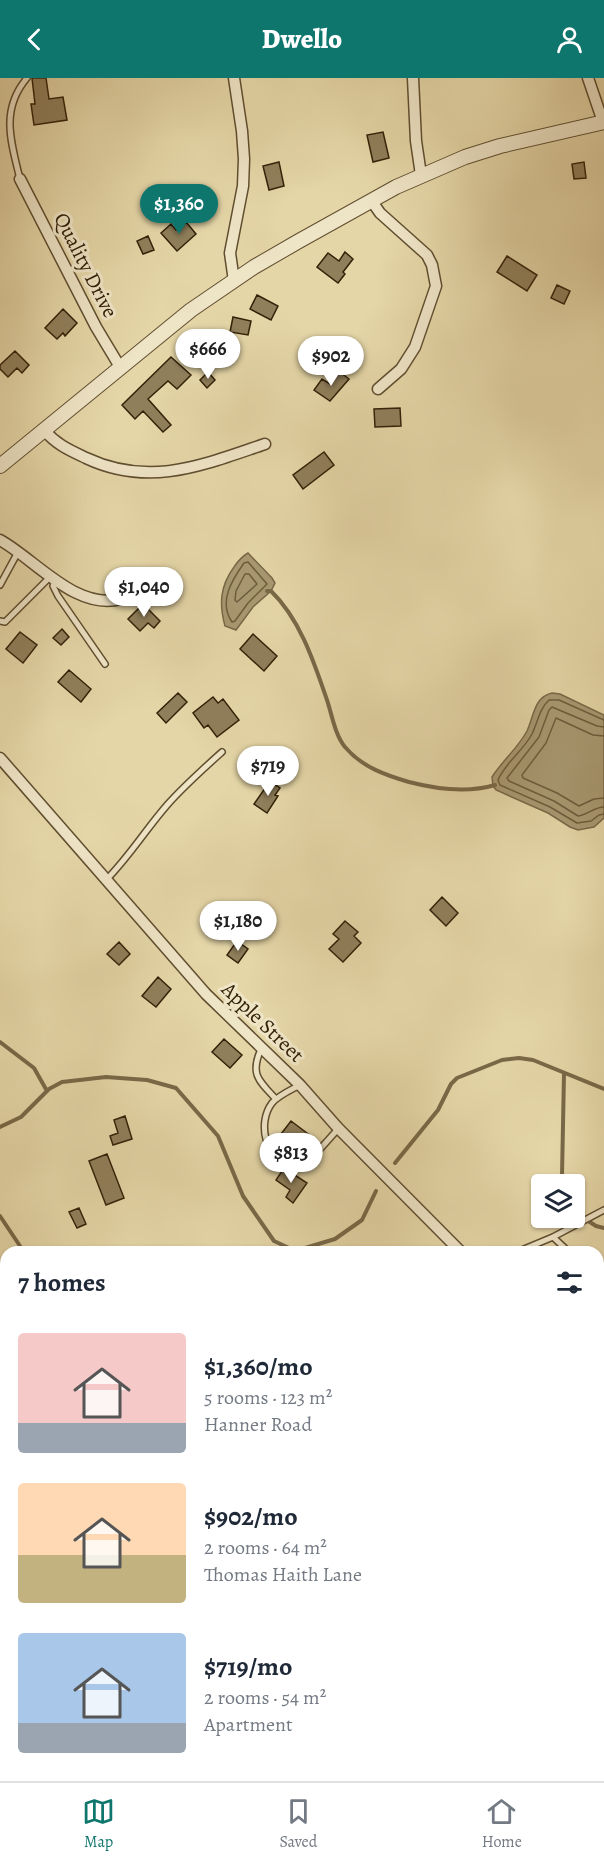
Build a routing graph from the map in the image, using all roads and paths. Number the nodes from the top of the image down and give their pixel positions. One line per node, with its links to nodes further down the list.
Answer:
1 (27, 78): 5 (lane)
2 (234, 78): 11 (street)
3 (413, 78): 8 (street)
4 (588, 78): 7 (street)
5 (8, 114): 6 (lane); 9 (lane)
6 (0, 116)
7 (604, 122): 8 (street)
8 (421, 175): 10 (street)
9 (20, 179): 12 (street, Quality Drive)
10 (371, 200): 11 (street); 13 (street)
11 (234, 281): 12 (street)
12 (120, 367): 14 (street)
13 (378, 389)
14 (44, 430): 15 (street); 16 (street)
15 (265, 444)
16 (0, 466)
17 (0, 540): 18 (street)
18 (18, 551): 19 (street); 20 (lane)
19 (53, 578): 21 (street); 22 (lane); 23 (lane)
20 (0, 585)
21 (122, 599)
22 (0, 621)
23 (105, 664)
24 (222, 752): 26 (lane)
25 (0, 758): 26 (street, Apple Street)
26 (106, 880): 27 (street, Apple Street)
27 (262, 1047): 28 (street, Apple Street); 29 (lane)
28 (300, 1085): 29 (lane); 30 (street, Apple Street)
29 (276, 1099): 30 (lane)
30 (338, 1128): 33 (street, Apple Street)
31 (604, 1210): 32 (lane)
32 (553, 1237): 34 (lane); 35 (lane)
33 (455, 1246)
34 (531, 1246)
35 (563, 1246)

